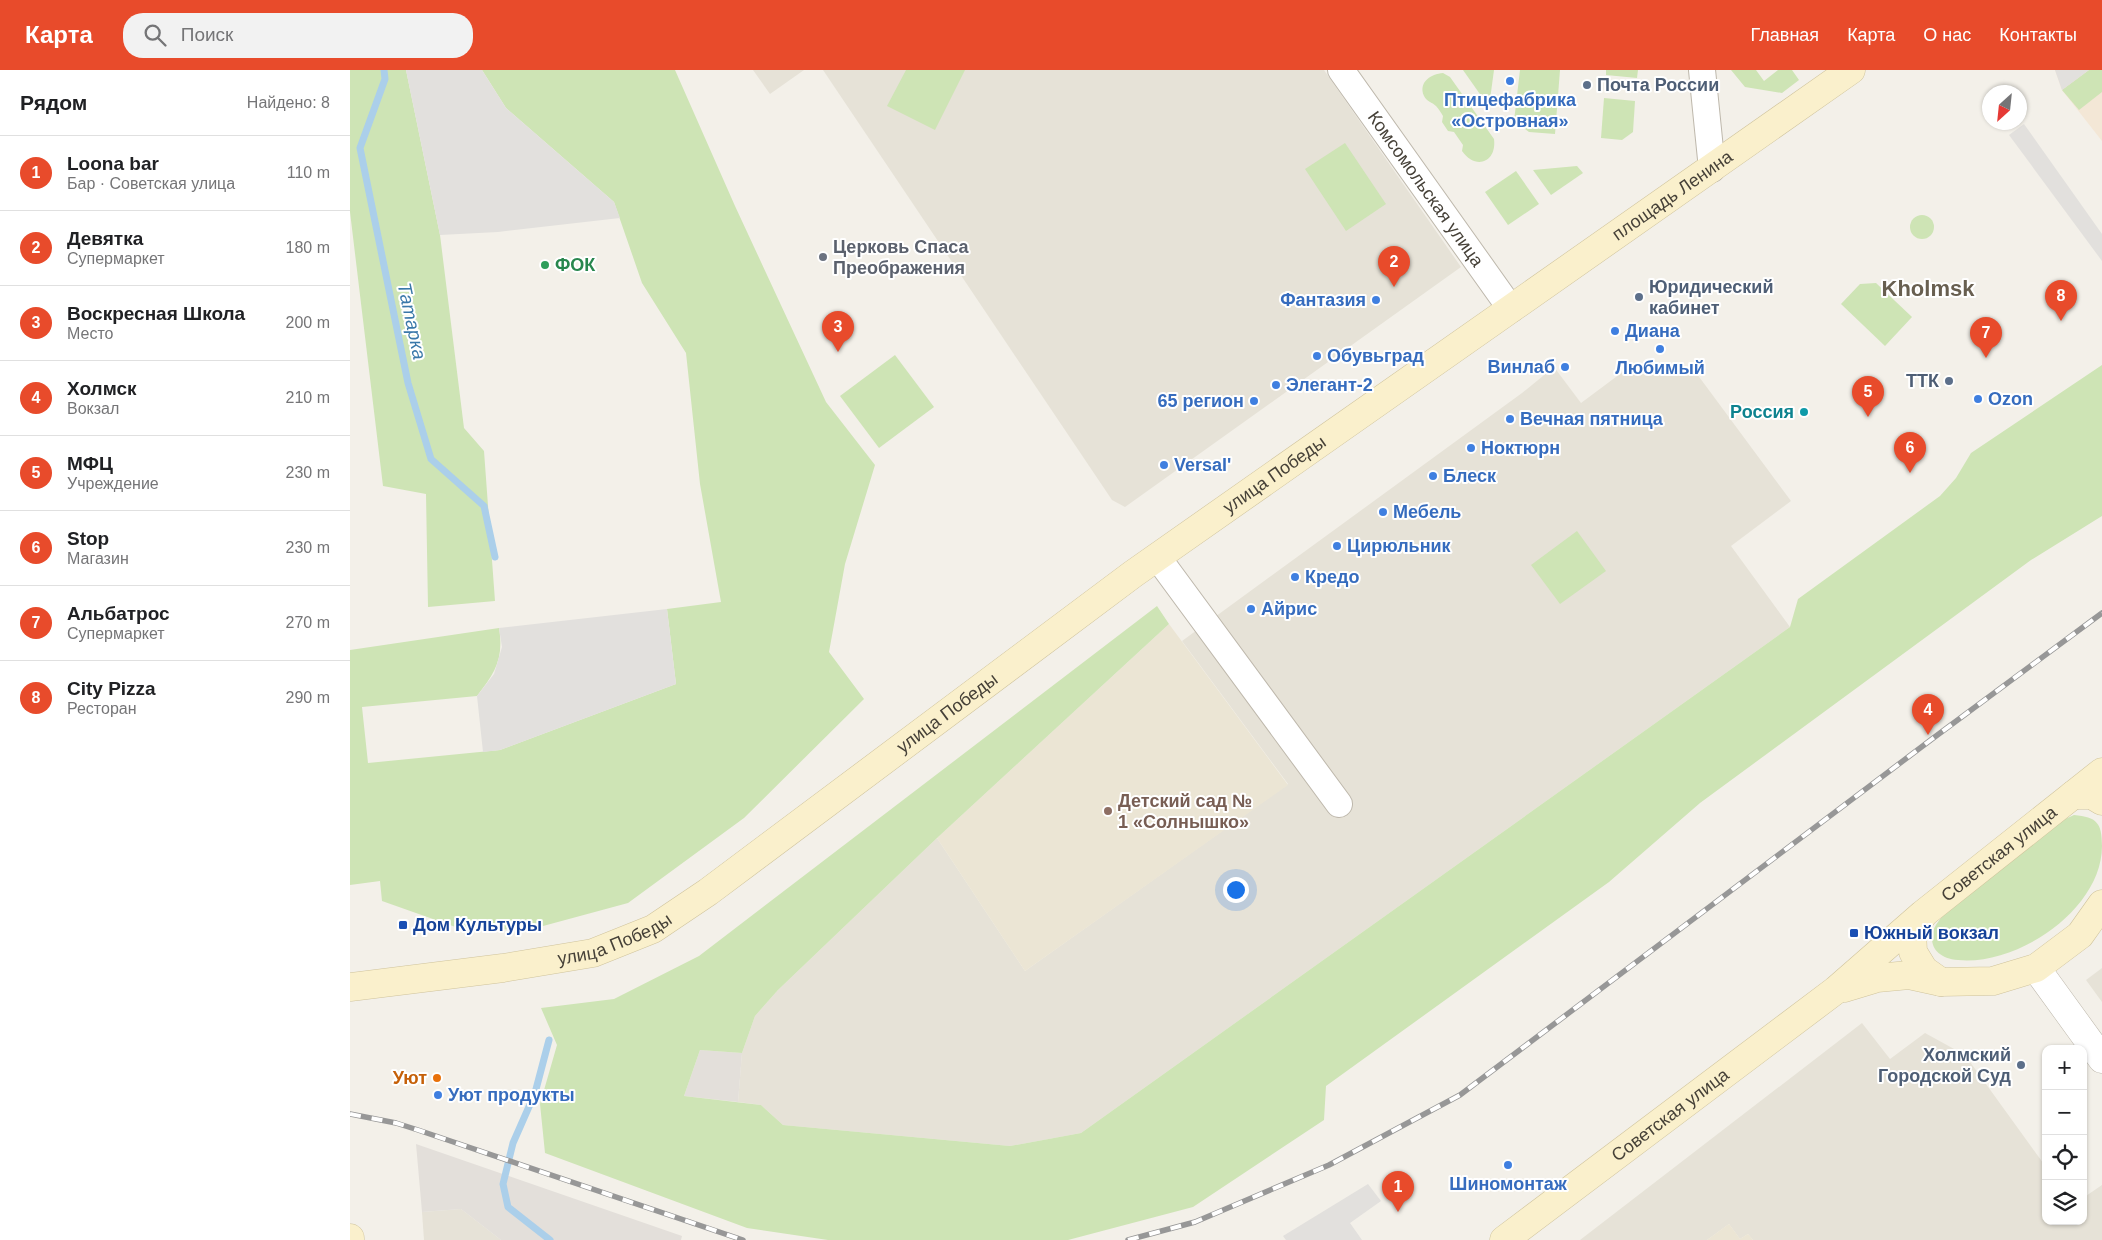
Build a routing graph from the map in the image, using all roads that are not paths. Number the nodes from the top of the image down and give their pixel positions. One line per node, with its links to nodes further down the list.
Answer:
1 (1341, 70): 5 (street, Комсомольская улица)
2 (1702, 70): 4 (street)
3 (1851, 70): 4 (main road, площадь Ленина)
4 (1712, 169): 5 (main road, площадь Ленина)
5 (1503, 314): 6 (main road, улица Победы)
6 (1158, 558): 10 (street); 15 (main road, улица Победы)
7 (2102, 772): 8 (main road, Советская улица)
8 (2074, 795): 9 (main road, Советская улица); 12 (main road, Советская улица)
9 (2102, 801)
10 (1339, 804)
11 (2102, 904): 13 (main road, Советская улица)
12 (1923, 914): 14 (main road, Советская улица); 16 (main road, Советская улица)
13 (2036, 968): 14 (main road, Советская улица); 17 (street)
14 (1941, 982): 16 (main road, Советская улица)
15 (350, 987)
16 (1836, 990): 18 (main road, Советская улица)
17 (2102, 1059)
18 (1504, 1240)

